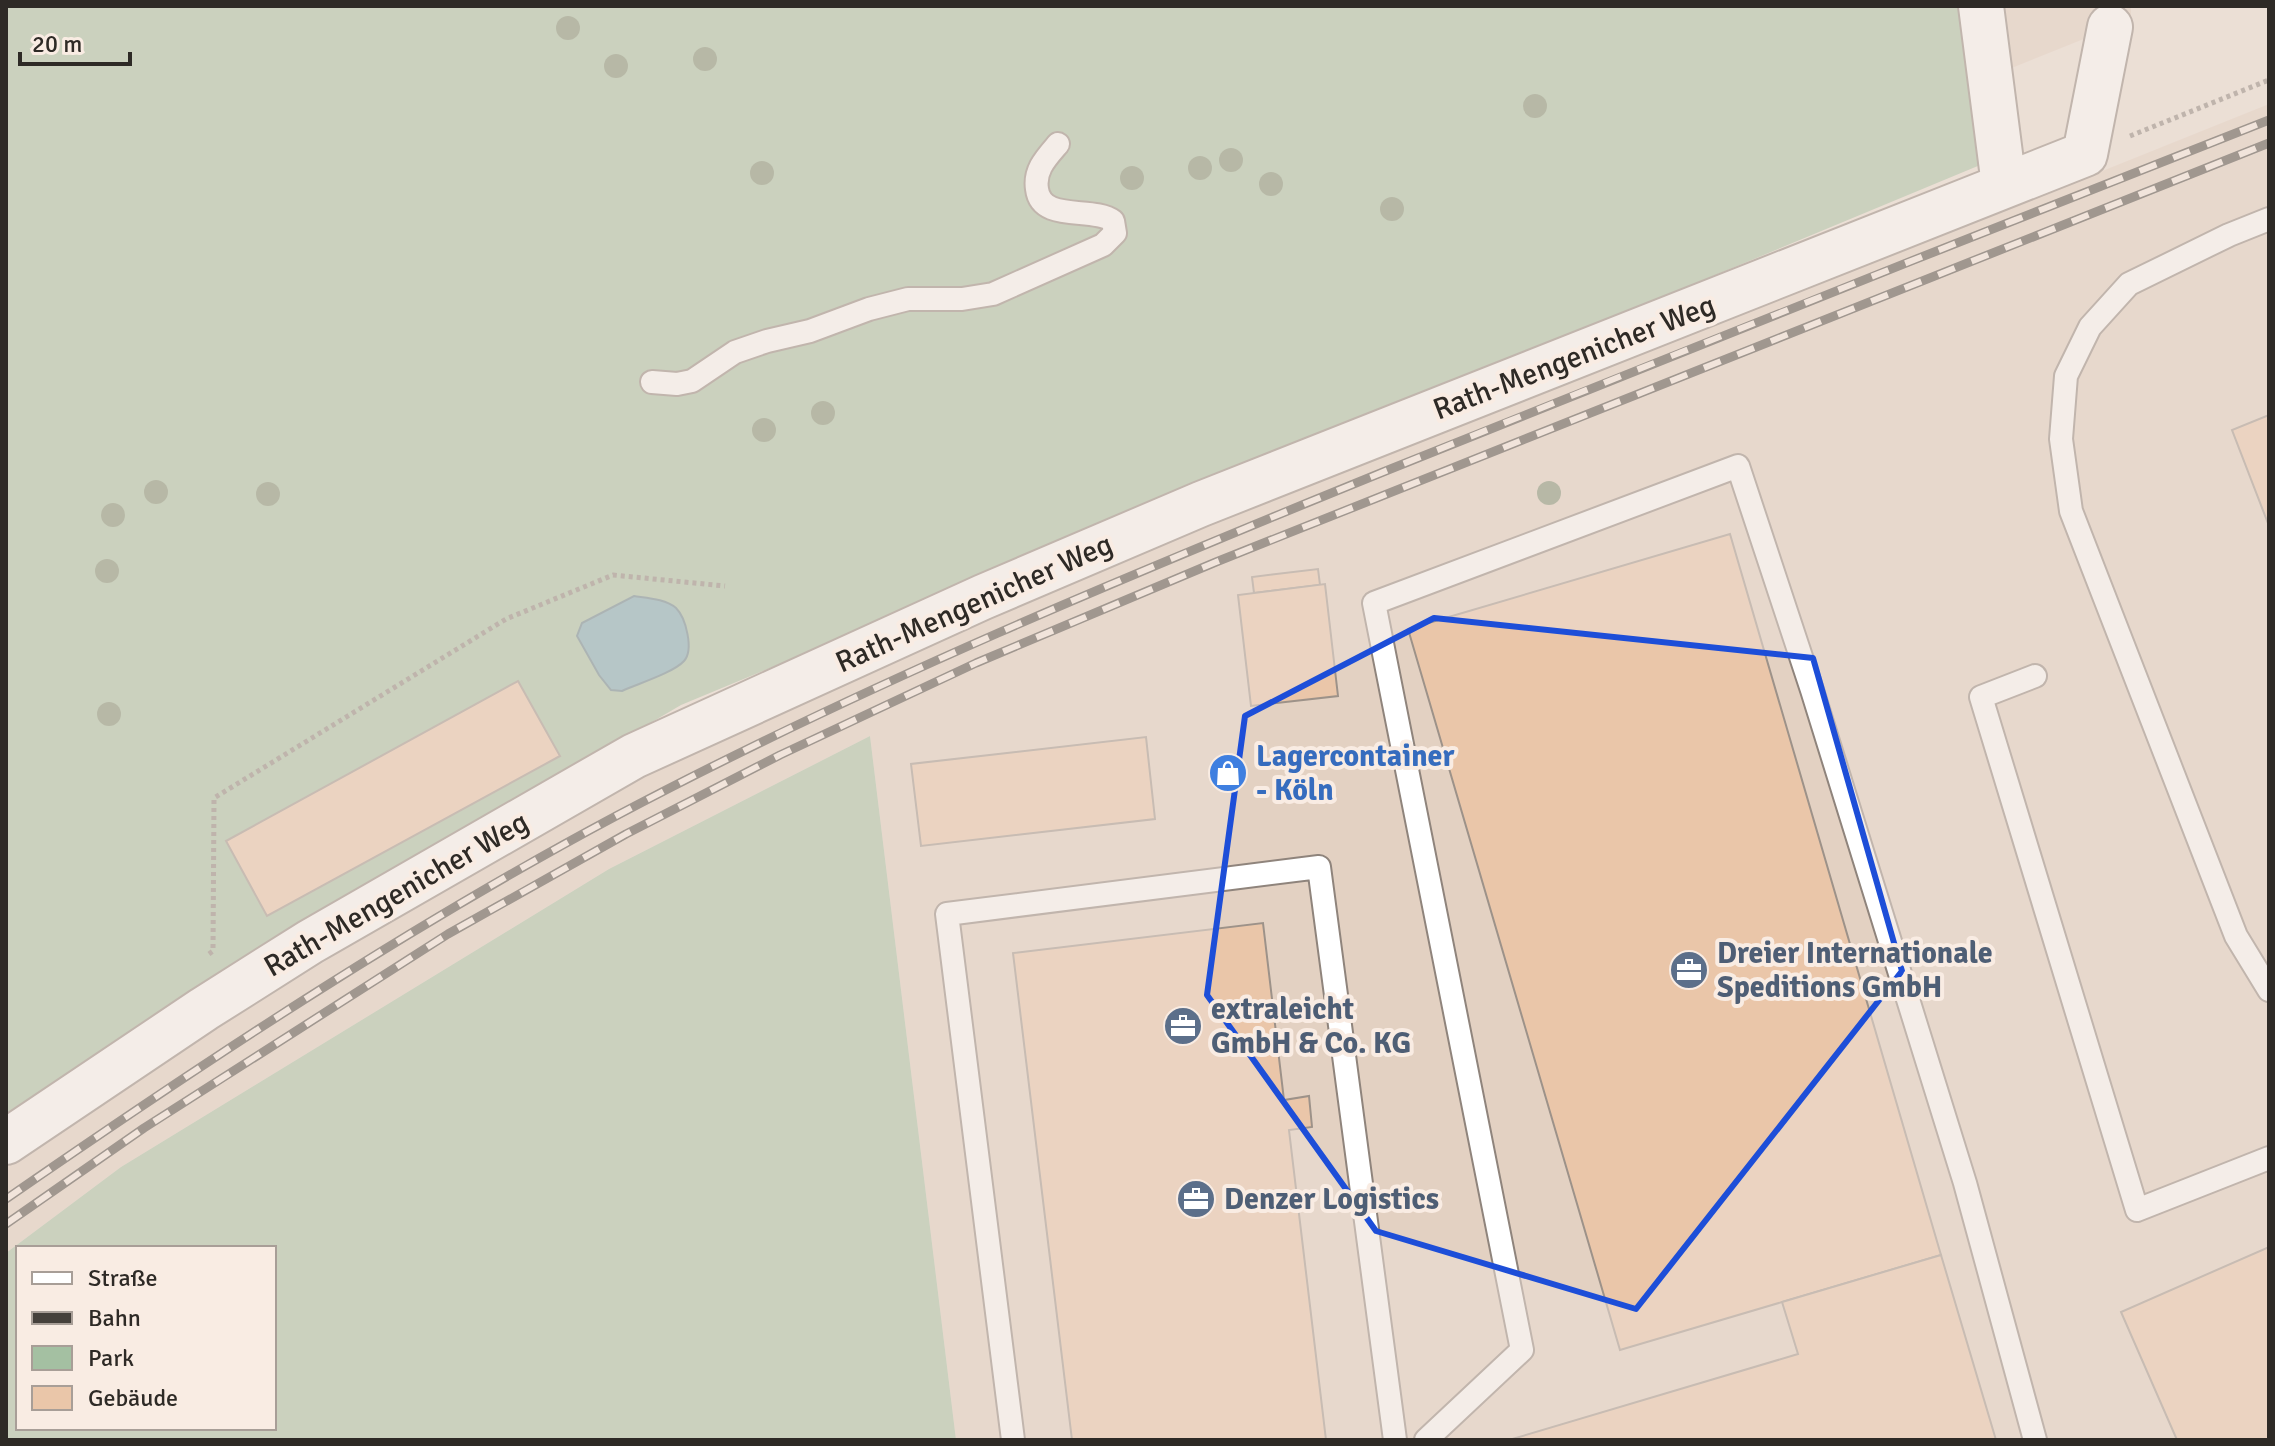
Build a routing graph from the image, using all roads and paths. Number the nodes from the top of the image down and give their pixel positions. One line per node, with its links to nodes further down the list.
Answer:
1 (1981, 6): 6 (street)
2 (2112, 17): 5 (street)
3 (2269, 80): 5 (path)
4 (1058, 144): 8 (lane)
5 (2085, 154): 6 (street, Rath-Mengenicher Weg)
6 (2004, 185): 13 (street, Rath-Mengenicher Weg)
7 (2269, 219): 12 (lane)
8 (652, 382)
9 (725, 586): 11 (path)
10 (2035, 676): 14 (lane)
11 (200, 960)
12 (2269, 990)
13 (6, 1142)
14 (2269, 1158)
15 (1013, 1440): 16 (lane)
16 (1395, 1440)
17 (1426, 1440): 18 (lane)
18 (2035, 1440)

